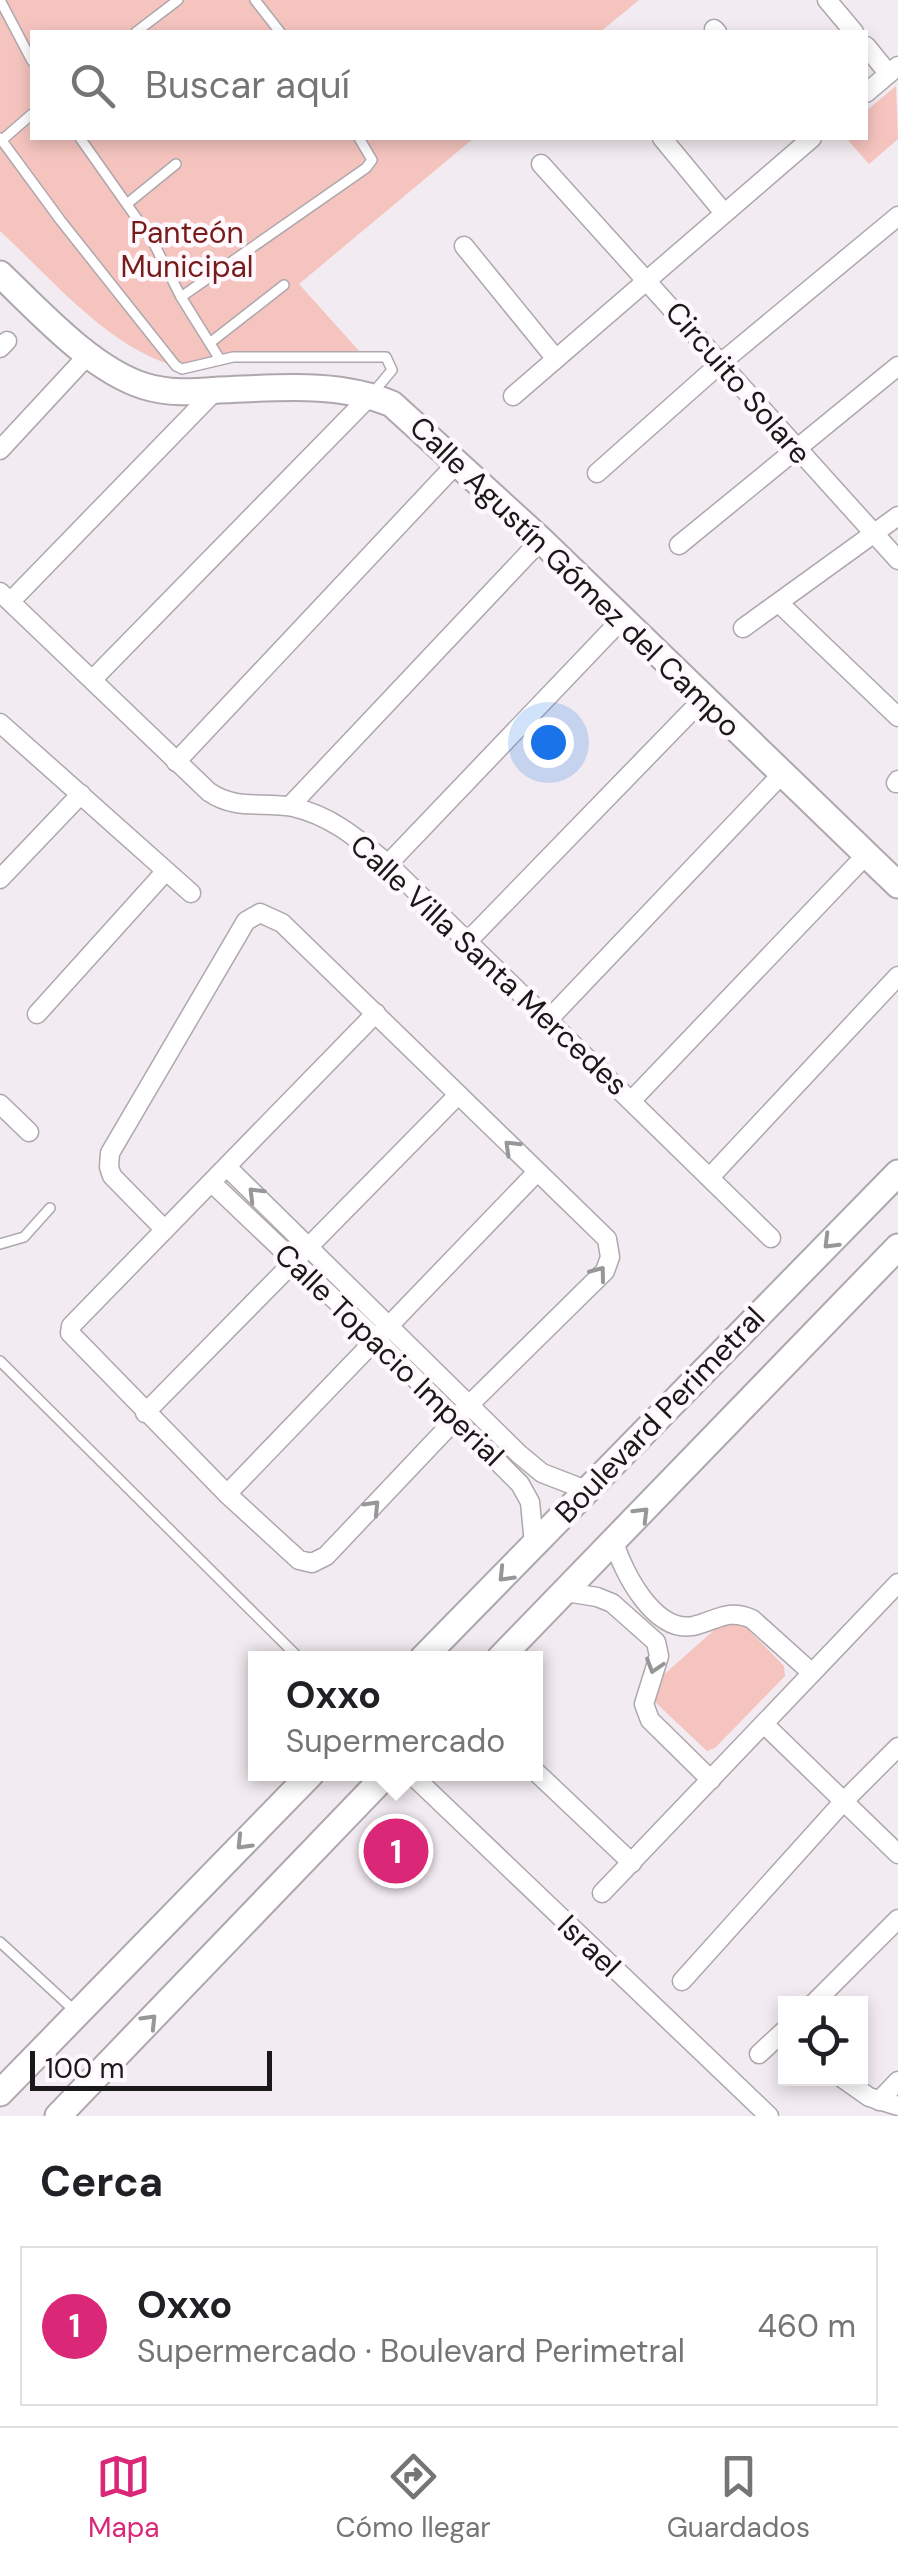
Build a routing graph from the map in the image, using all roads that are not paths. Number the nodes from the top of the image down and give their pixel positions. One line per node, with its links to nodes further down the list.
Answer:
1 (0, 0): 9 (lane)
2 (178, 0): 5 (lane)
3 (255, 0): 6 (lane)
4 (827, 0): 7 (street)
5 (139, 30)
6 (278, 30)
7 (852, 30)
8 (868, 48): 10 (street)
9 (30, 57)
10 (893, 70): 11 (street)
11 (868, 90)
12 (30, 116): 13 (lane)
13 (1, 139): 30 (lane)
14 (81, 140): 20 (lane)
15 (360, 140): 27 (lane)
16 (664, 140): 21 (street)
17 (805, 140): 21 (street, Circuito Solare)
18 (176, 164): 20 (lane)
19 (541, 164): 25 (street)
20 (128, 203): 27 (lane)
21 (724, 213): 25 (street, Circuito Solare)
22 (898, 216): 32 (street)
23 (464, 246): 31 (street)
24 (0, 274): 29 (street, Calle Agustín Gómez del Campo)
25 (647, 280): 31 (street); 32 (street, Circuito Solare)
26 (284, 285): 28 (lane)
27 (181, 297): 28 (lane)
28 (211, 342): 30 (lane)
29 (88, 355): 34 (street, Calle Agustín Gómez del Campo); 37 (street)
30 (219, 358): 35 (lane)
31 (556, 359): 36 (street)
32 (722, 362): 38 (street, Circuito Solare); 40 (street)
33 (898, 366): 38 (street)
34 (216, 390): 35 (street, Calle Agustín Gómez del Campo); 46 (street)
35 (371, 395): 39 (street, Calle Agustín Gómez del Campo); 50 (street)
36 (513, 396)
37 (0, 450)
38 (797, 450): 42 (street, Circuito Solare); 44 (street)
39 (458, 462): 43 (street, Calle Agustín Gómez del Campo); 54 (street)
40 (597, 473)
41 (898, 516): 42 (street)
42 (872, 535): 45 (street, Circuito Solare); 47 (street)
43 (541, 540): 48 (street, Calle Agustín Gómez del Campo); 57 (street)
44 (679, 545)
45 (898, 560)
46 (5, 596): 50 (street, Calle Villa Santa Mercedes)
47 (779, 603): 49 (street); 52 (street)
48 (622, 619): 51 (street, Calle Agustín Gómez del Campo); 59 (street)
49 (744, 628)
50 (93, 679): 54 (street, Calle Villa Santa Mercedes)
51 (703, 699): 55 (street, Calle Agustín Gómez del Campo); 64 (street)
52 (898, 717)
53 (0, 724): 56 (street)
54 (176, 762): 57 (street, Calle Villa Santa Mercedes)
55 (782, 774): 58 (street, Calle Agustín Gómez del Campo); 68 (street)
56 (80, 794): 60 (street); 61 (street)
57 (290, 806): 59 (street, Calle Villa Santa Mercedes)
58 (866, 855): 62 (street, Calle Agustín Gómez del Campo); 70 (street)
59 (388, 864): 64 (street, Calle Villa Santa Mercedes)
60 (165, 872): 63 (street); 67 (street)
61 (0, 880)
62 (898, 885)
63 (191, 893)
64 (466, 943): 68 (street, Calle Villa Santa Mercedes)
65 (898, 976): 76 (street)
66 (376, 1013): 69 (street); 73 (street); 79 (street)
67 (37, 1014)
68 (548, 1020): 70 (street, Calle Villa Santa Mercedes)
69 (458, 1096): 74 (street, one-way to 69); 83 (street)
70 (632, 1100): 76 (street, Calle Villa Santa Mercedes)
71 (0, 1104): 72 (street)
72 (29, 1132)
73 (228, 1167): 77 (street); 83 (street, Calle Topacio Imperial, one-way to 73)
74 (536, 1172): 85 (street); 87 (street, one-way to 74)
75 (898, 1173): 94 (street, Boulevard Perimetral, one-way to 94)
76 (710, 1177): 80 (street, Calle Villa Santa Mercedes)
77 (212, 1182): 79 (street); 84 (street, Calle Topacio Imperial)
78 (50, 1208): 81 (lane)
79 (165, 1230): 88 (street)
80 (771, 1238)
81 (0, 1244)
82 (898, 1246): 96 (street, Boulevard Perimetral, one-way to 82)
83 (310, 1248): 84 (street); 85 (street, Calle Topacio Imperial)
84 (296, 1264): 85 (street, Calle Topacio Imperial); 88 (street)
85 (381, 1331): 87 (street, Calle Topacio Imperial); 89 (street, Calle Topacio Imperial); 95 (street)
86 (0, 1361): 102 (lane)
87 (470, 1405): 89 (street); 90 (street, Calle Topacio Imperial)
88 (146, 1413): 95 (street)
89 (456, 1420): 91 (street, Calle Topacio Imperial); 95 (street, one-way to 89)
90 (508, 1443): 91 (street); 92 (street, Calle Topacio Imperial)
91 (493, 1458): 93 (street, Calle Topacio Imperial)
92 (536, 1468): 93 (street); 94 (street, Calle Topacio Imperial)
93 (520, 1484): 97 (street, Calle Topacio Imperial)
94 (586, 1490): 97 (street, Boulevard Perimetral)
95 (227, 1494)
96 (614, 1542): 99 (street, Boulevard Perimetral); 100 (street)
97 (534, 1544): 103 (street, Boulevard Perimetral, one-way to 103)
98 (898, 1583): 105 (street)
99 (566, 1592): 101 (street); 104 (street, Boulevard Perimetral)
100 (649, 1604): 101 (street); 105 (street)
101 (633, 1619): 109 (street, one-way to 109)
102 (292, 1651)
103 (430, 1651)
104 (507, 1651)
105 (812, 1673): 106 (street)
106 (764, 1724): 109 (street); 113 (street)
107 (898, 1747): 113 (street)
108 (543, 1779): 115 (street)
109 (711, 1780): 115 (street)
110 (304, 1781): 121 (street, one-way to 121)
111 (381, 1781): 129 (street, one-way to 111)
112 (419, 1781): 130 (street, Israel)
113 (843, 1802): 114 (street); 119 (street)
114 (898, 1854)
115 (632, 1863): 116 (street)
116 (602, 1893)
117 (898, 1919): 120 (street)
118 (0, 1942): 121 (lane)
119 (682, 1980)
120 (821, 1996)
121 (78, 2014): 126 (street)
122 (778, 2037): 123 (street)
123 (759, 2054)
124 (898, 2082): 127 (street)
125 (851, 2086): 127 (street)
126 (0, 2093)
127 (879, 2100): 128 (street)
128 (898, 2106)
129 (58, 2116)
130 (769, 2116)

